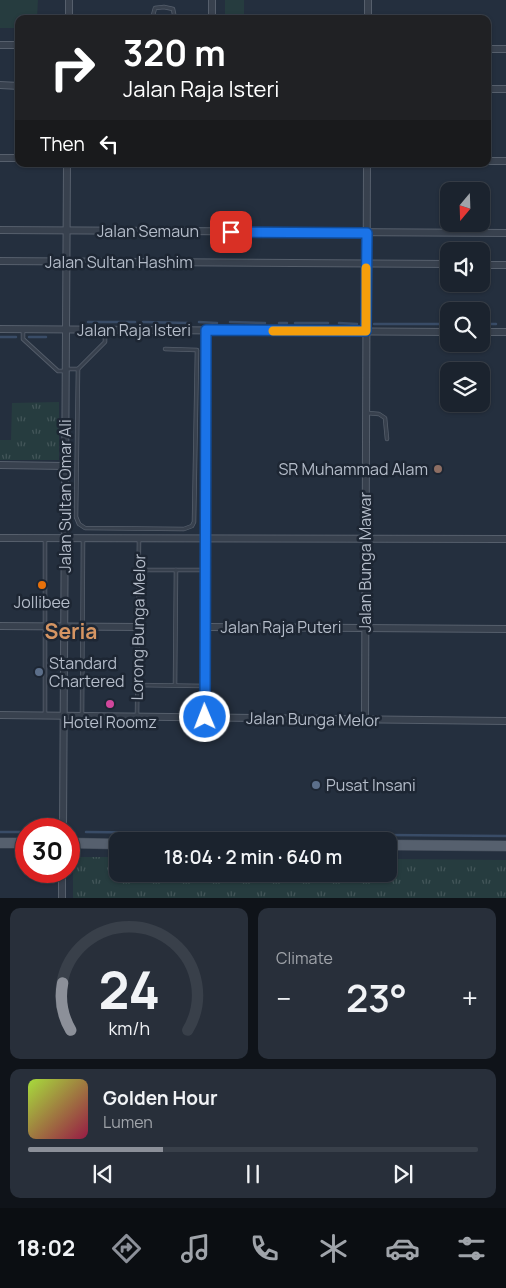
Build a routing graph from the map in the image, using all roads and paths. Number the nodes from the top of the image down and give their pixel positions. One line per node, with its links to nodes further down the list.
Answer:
1 (69, 0): 4 (street)
2 (212, 0): 7 (street)
3 (368, 0): 8 (street)
4 (69, 15)
5 (153, 15): 6 (lane)
6 (175, 15)
7 (212, 15)
8 (368, 15)
9 (0, 45): 10 (street)
10 (15, 45)
11 (491, 49): 12 (street)
12 (506, 50)
13 (0, 86): 14 (street)
14 (15, 86)
15 (491, 89): 16 (street)
16 (506, 89)
17 (0, 158): 18 (street)
18 (15, 158)
19 (491, 161): 20 (street)
20 (506, 161)
21 (67, 167): 24 (street, Jalan Sultan Omar Ali)
22 (367, 167): 25 (street, Jalan Bunga Mawar)
23 (0, 230): 24 (street, Jalan Semaun)
24 (67, 231): 25 (street, Jalan Semaun); 28 (street, Jalan Sultan Omar Ali)
25 (367, 233): 26 (street, Jalan Semaun); 29 (street, Jalan Bunga Mawar)
26 (506, 233)
27 (0, 261): 28 (street, Jalan Sultan Hashim)
28 (66, 262): 29 (street, Jalan Sultan Hashim); 35 (street, Jalan Sultan Omar Ali)
29 (366, 263): 30 (street, Jalan Sultan Hashim); 38 (street, Jalan Bunga Mawar)
30 (440, 264)
31 (490, 264): 32 (street)
32 (506, 265)
33 (0, 329): 34 (street, Jalan Raja Isteri)
34 (23, 329): 35 (street, Jalan Raja Isteri); 44 (lane)
35 (66, 330): 36 (street, Jalan Raja Isteri); 44 (street, Jalan Sultan Omar Ali)
36 (105, 330): 37 (street, Jalan Raja Isteri); 43 (lane)
37 (206, 330): 38 (street, Jalan Raja Isteri); 54 (street)
38 (366, 331): 39 (street, Jalan Raja Isteri); 45 (street, Jalan Bunga Mawar)
39 (440, 332)
40 (490, 332): 41 (street)
41 (506, 332)
42 (165, 349): 43 (lane)
43 (78, 369): 44 (lane)
44 (66, 370): 48 (street, Jalan Sultan Omar Ali)
45 (366, 413): 46 (lane); 55 (street, Jalan Bunga Mawar)
46 (387, 439)
47 (0, 465): 48 (street)
48 (65, 466): 51 (street, Jalan Sultan Omar Ali)
49 (0, 538): 50 (street)
50 (44, 538): 51 (street); 61 (lane)
51 (65, 538): 52 (street); 62 (street, Jalan Sultan Omar Ali)
52 (83, 538): 53 (street); 63 (lane)
53 (139, 538): 54 (street); 57 (lane, Lorong Bunga Melor)
54 (206, 538): 55 (street); 59 (street)
55 (366, 539): 56 (street); 66 (street, Jalan Bunga Mawar)
56 (506, 540)
57 (139, 570): 58 (lane); 64 (lane, Lorong Bunga Melor)
58 (176, 570): 59 (lane); 69 (lane)
59 (205, 570): 65 (street)
60 (0, 626): 61 (street)
61 (45, 626): 62 (street); 72 (lane)
62 (64, 626): 63 (street); 73 (street, Jalan Sultan Omar Ali)
63 (83, 626): 64 (street); 74 (lane)
64 (138, 627): 68 (lane, Lorong Bunga Melor)
65 (206, 627): 66 (street, Jalan Raja Puteri); 70 (street)
66 (365, 628): 67 (street, Jalan Raja Puteri); 77 (street, Jalan Bunga Mawar)
67 (506, 629)
68 (137, 684): 69 (lane); 75 (lane, Lorong Bunga Melor)
69 (175, 685): 70 (lane)
70 (205, 686): 76 (street)
71 (0, 715): 72 (street, Jalan Bunga Melor)
72 (45, 715): 73 (street, Jalan Bunga Melor)
73 (64, 716): 74 (street, Jalan Bunga Melor); 79 (street, Jalan Sultan Omar Ali)
74 (82, 716): 75 (street, Jalan Bunga Melor)
75 (137, 716): 76 (street, Jalan Bunga Melor)
76 (205, 717): 77 (street, Jalan Bunga Melor)
77 (365, 720): 78 (street, Jalan Bunga Melor)
78 (506, 721)
79 (63, 818)
80 (0, 843): 81 (main road)
81 (15, 843)
82 (80, 843): 83 (main road)
83 (109, 844)
84 (397, 845): 85 (main road)
85 (506, 846)
86 (62, 883): 87 (street)
87 (62, 898)

